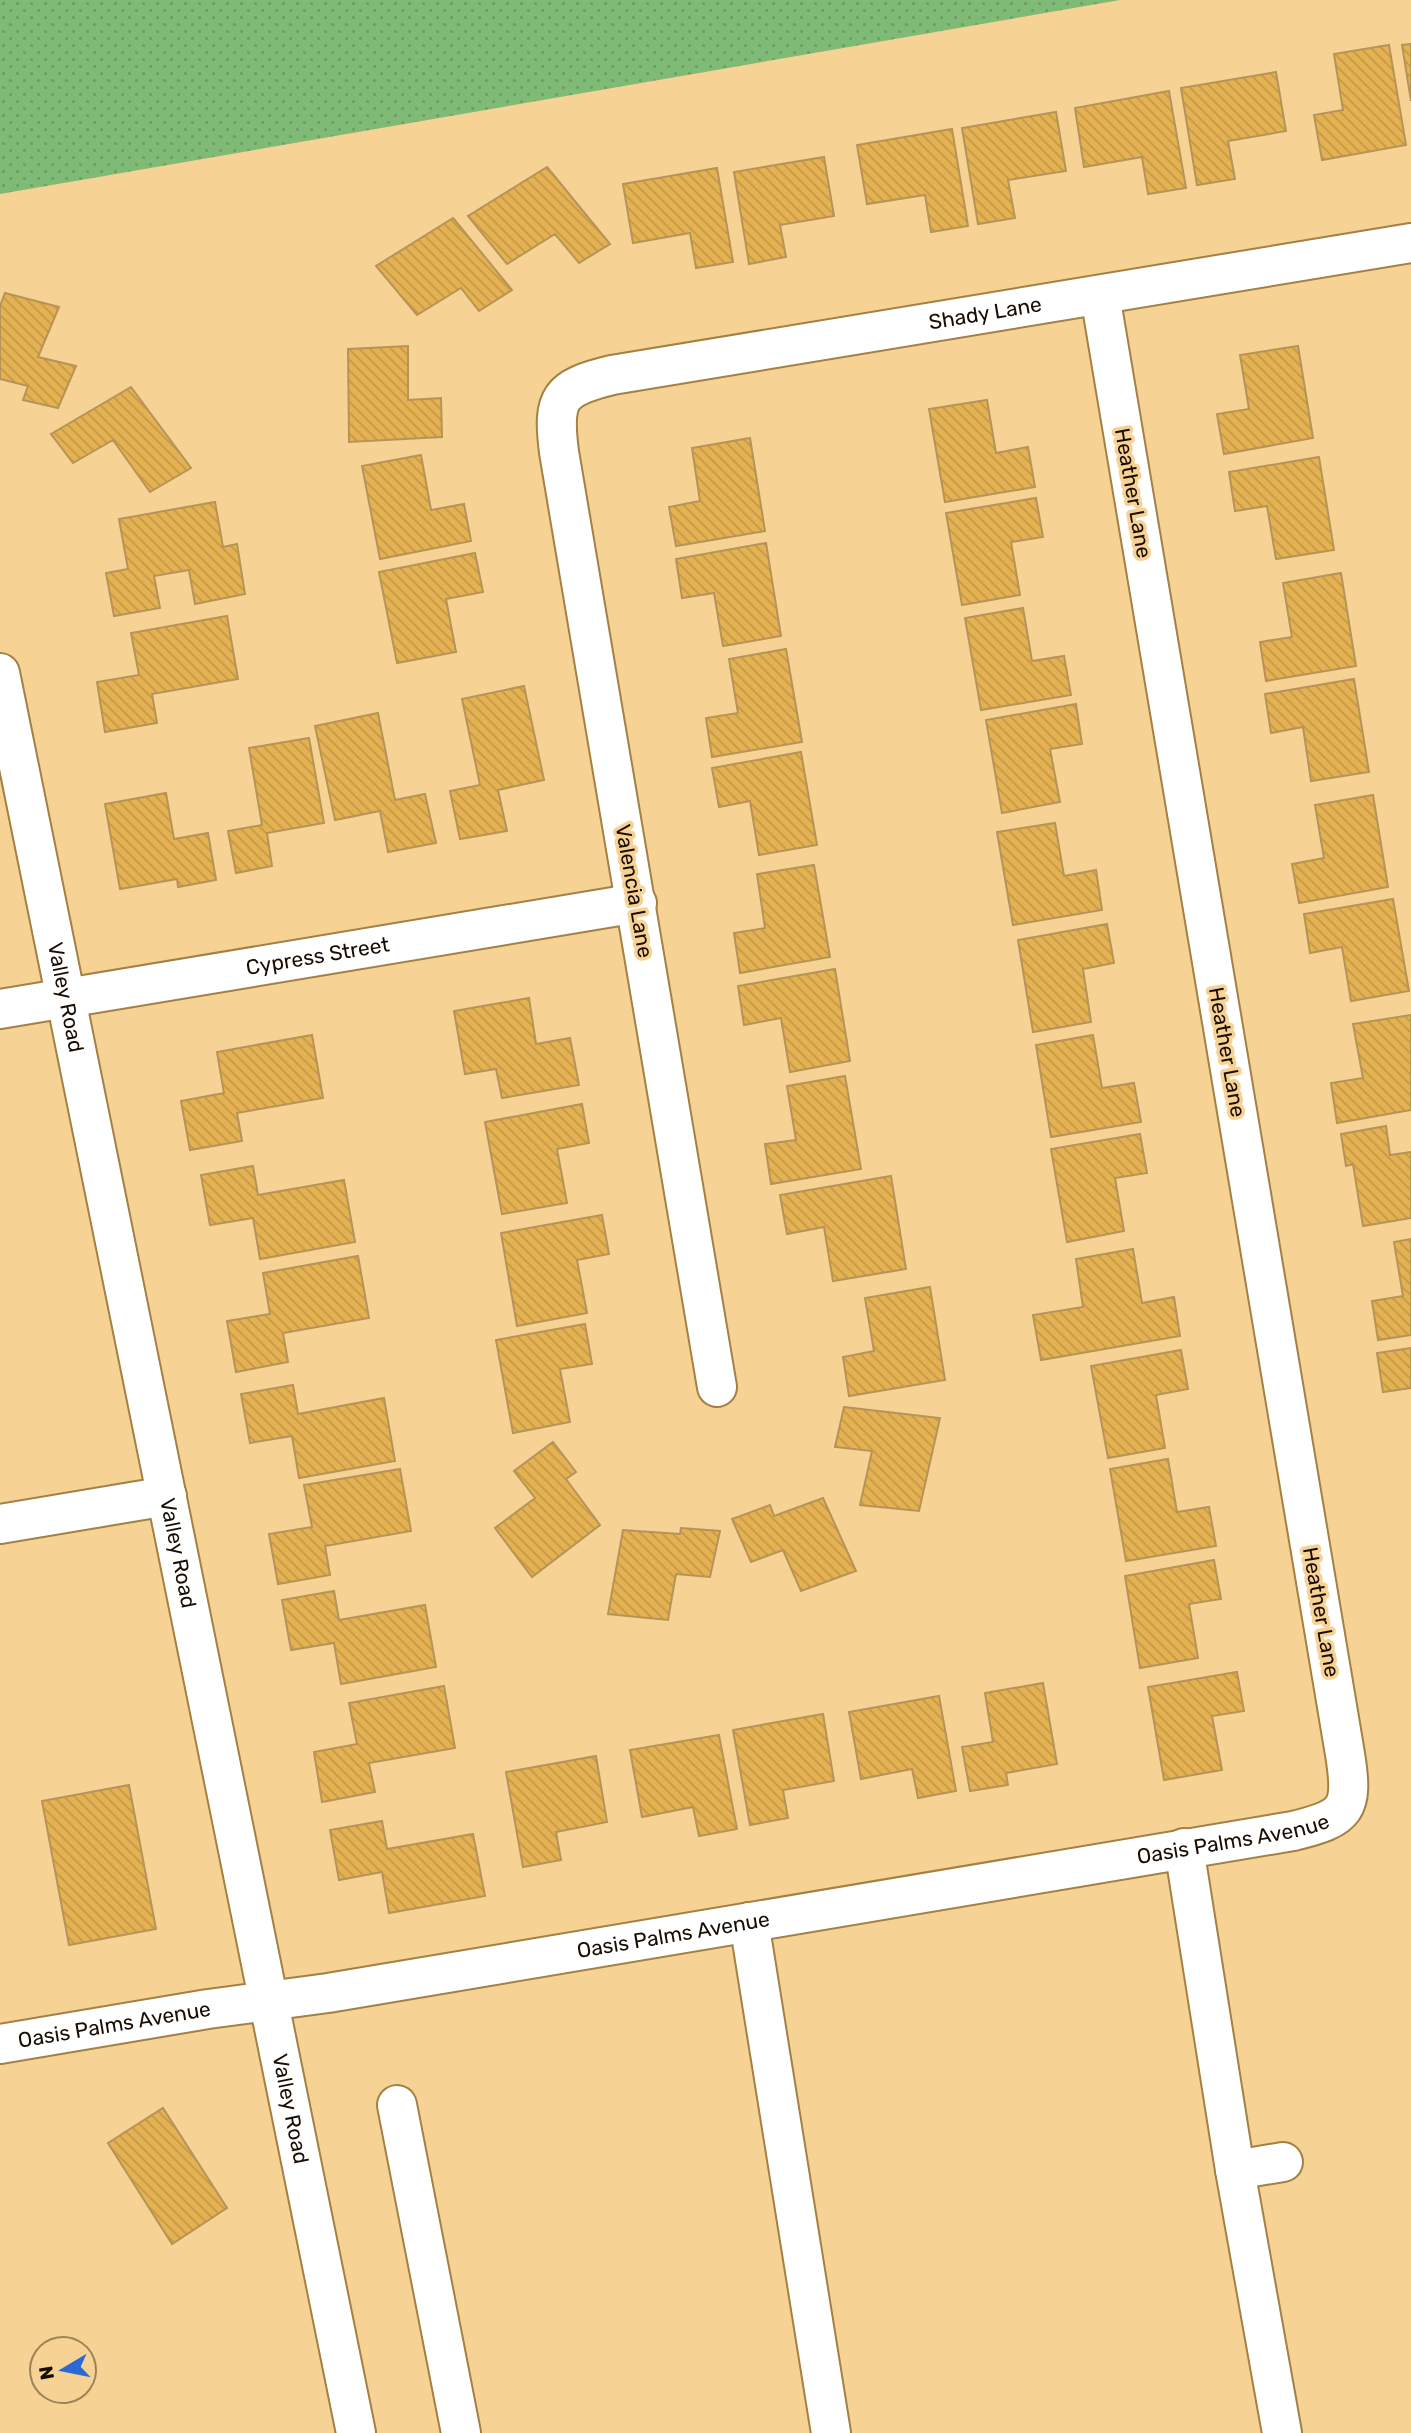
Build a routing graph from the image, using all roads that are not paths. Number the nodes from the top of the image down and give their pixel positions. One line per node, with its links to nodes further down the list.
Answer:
1 (1411, 243): 2 (street, Shady Lane)
2 (1100, 295): 3 (street, Shady Lane); 11 (street, Heather Lane)
3 (562, 396): 5 (street, Valencia Lane)
4 (0, 673): 6 (street, Valley Road)
5 (637, 903): 6 (street, Cypress Street); 8 (street, Valencia Lane)
6 (66, 998): 7 (street, Cypress Street); 9 (street, Valley Road)
7 (0, 1009)
8 (717, 1387)
9 (167, 1496): 10 (street); 14 (street, Valley Road)
10 (0, 1524)
11 (1343, 1810): 12 (street, Oasis Palms Avenue)
12 (1184, 1848): 13 (street, Oasis Palms Avenue); 18 (street)
13 (750, 1922): 14 (street, Oasis Palms Avenue); 21 (street)
14 (269, 2001): 15 (street, Oasis Palms Avenue); 19 (street, Valley Road)
15 (0, 2044)
16 (397, 2105): 20 (street)
17 (1283, 2162): 18 (street)
18 (1236, 2170): 22 (street)
19 (356, 2433)
20 (461, 2433)
21 (831, 2433)
22 (1283, 2433)

